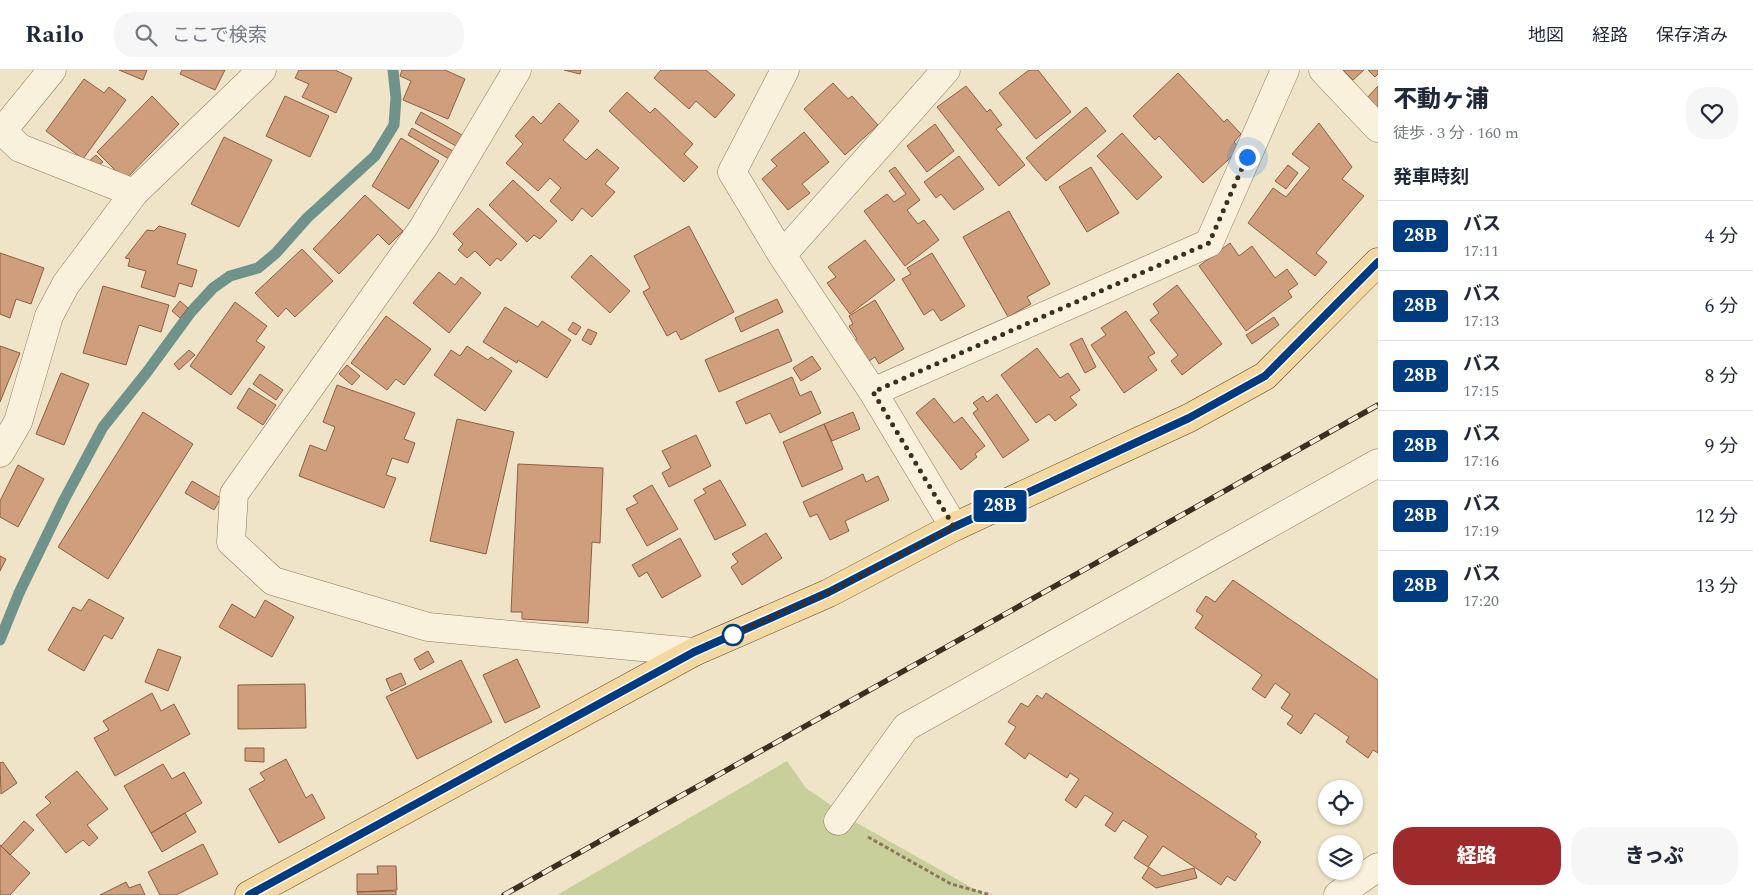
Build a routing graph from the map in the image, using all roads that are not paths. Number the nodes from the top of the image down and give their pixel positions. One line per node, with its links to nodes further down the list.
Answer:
1 (52, 70): 9 (street)
2 (262, 70): 10 (street)
3 (517, 70): 17 (street)
4 (785, 70): 11 (street)
5 (946, 70): 11 (street)
6 (1285, 70): 13 (street)
7 (1323, 70): 8 (street)
8 (1378, 128)
9 (1, 133): 10 (street)
10 (134, 193): 14 (street)
11 (782, 256): 13 (street)
12 (1378, 262): 16 (main road)
13 (873, 392): 16 (street)
14 (0, 453)
15 (1378, 463): 18 (street)
16 (954, 527): 17 (main road)
17 (694, 652): 20 (main road)
18 (838, 820)
19 (1378, 867): 21 (street)
20 (249, 895)
21 (1338, 895)

